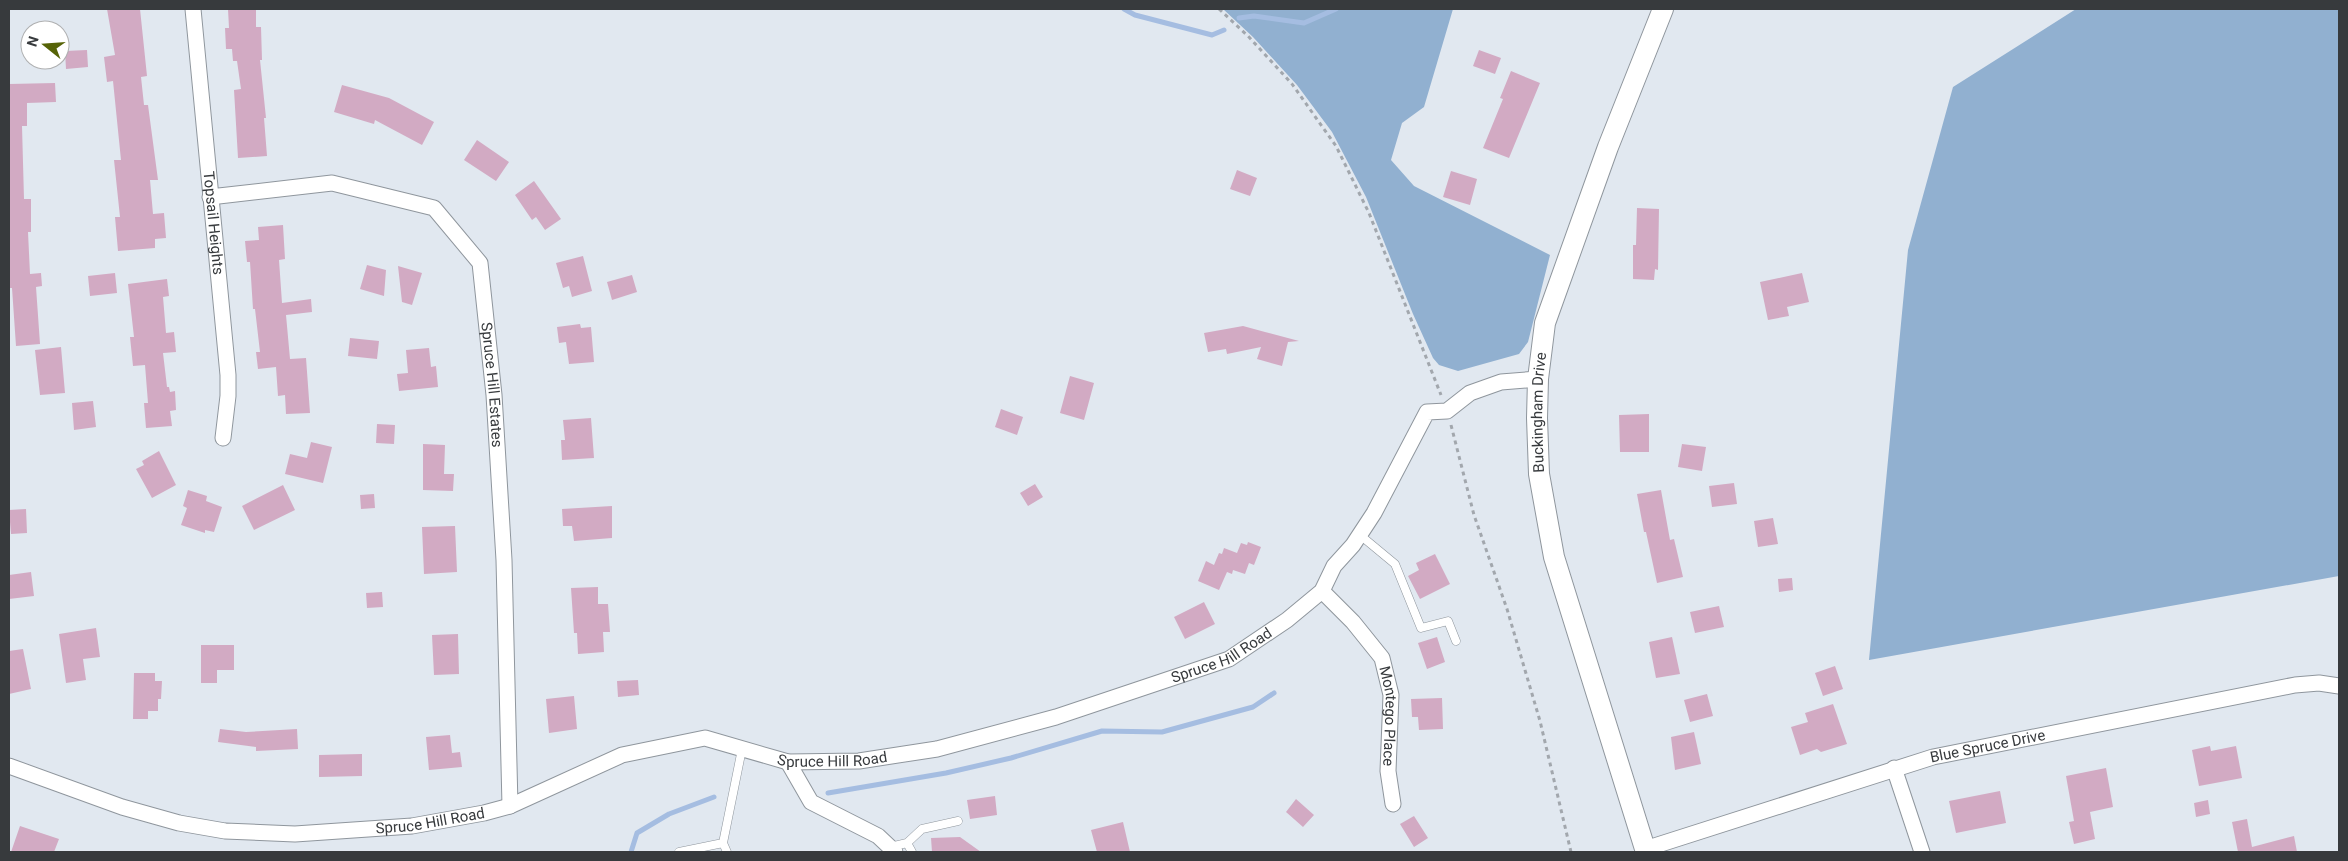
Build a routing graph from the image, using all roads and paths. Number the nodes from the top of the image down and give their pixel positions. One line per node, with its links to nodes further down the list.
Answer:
1 (193, 9): 4 (street, Topsail Heights)
2 (1219, 9): 6 (path)
3 (1663, 9): 5 (street, Buckingham Drive)
4 (210, 196): 7 (street, Topsail Heights); 17 (street, Spruce Hill Estates)
5 (1538, 379): 6 (street, Spruce Hill Road); 21 (street, Buckingham Drive)
6 (1447, 411): 8 (street, Spruce Hill Road); 25 (path)
7 (223, 438)
8 (1360, 535): 9 (street, Spruce Hill Road); 10 (lane)
9 (1322, 591): 13 (street, Spruce Hill Road); 16 (street, Montego Place)
10 (1456, 641)
11 (2339, 686): 15 (street, Blue Spruce Drive)
12 (742, 749): 13 (street, Spruce Hill Road); 17 (street, Spruce Hill Road); 19 (lane)
13 (788, 762): 20 (street)
14 (9, 766): 17 (street, Spruce Hill Road)
15 (1894, 768): 21 (street, Blue Spruce Drive); 26 (street)
16 (1393, 804)
17 (510, 806)
18 (958, 821): 20 (lane)
19 (723, 843): 22 (lane); 23 (lane)
20 (897, 847): 24 (lane)
21 (1645, 850)
22 (678, 852)
23 (727, 852)
24 (912, 852)
25 (1571, 852)
26 (1922, 852)

